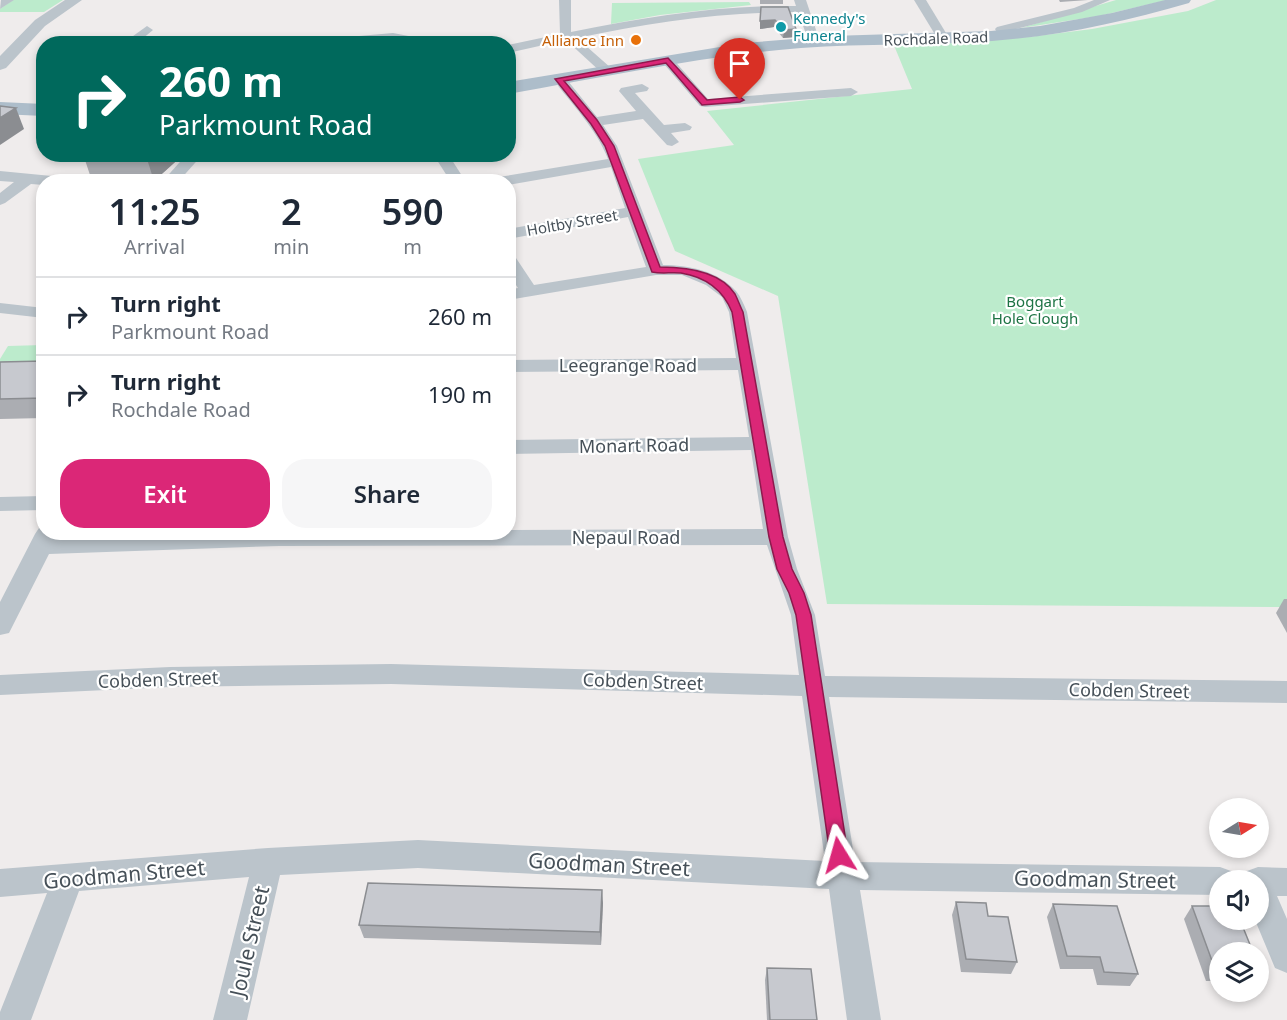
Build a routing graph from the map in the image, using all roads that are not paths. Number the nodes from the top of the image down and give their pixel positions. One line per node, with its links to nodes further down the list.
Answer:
1 (8, 0): 8 (street)
2 (75, 0): 17 (street)
3 (565, 0): 12 (street)
4 (920, 0): 13 (street)
5 (1104, 0): 10 (street)
6 (1183, 0): 10 (main road, Rochdale Road)
7 (802, 5): 12 (street); 14 (street)
8 (0, 6)
9 (147, 30): 11 (street)
10 (1004, 35): 13 (main road, Rochdale Road)
11 (139, 36)
12 (568, 37): 15 (street); 18 (street)
13 (943, 38): 14 (main road, Rochdale Road)
14 (814, 42): 16 (main road, Rochdale Road)
15 (516, 47)
16 (668, 61): 18 (main road, Rochdale Road); 22 (street)
17 (0, 65)
18 (607, 71): 19 (main road, Rochdale Road)
19 (559, 79): 20 (main road, Rochdale Road); 26 (street)
20 (516, 87)
21 (642, 88): 25 (street)
22 (851, 92)
23 (36, 108): 24 (main road)
24 (0, 109)
25 (646, 114): 26 (street); 28 (street)
26 (594, 122): 31 (street)
27 (685, 127): 28 (street)
28 (661, 130): 29 (street)
29 (672, 142)
30 (188, 162): 32 (street)
31 (616, 162): 36 (street); 38 (street)
32 (177, 174)
33 (0, 176): 34 (street)
34 (29, 178): 35 (street); 37 (street)
35 (36, 179)
36 (516, 179)
37 (0, 200)
38 (635, 211): 39 (street, Holtby Street); 40 (street)
39 (516, 233)
40 (656, 270): 42 (street); 46 (street)
41 (516, 271): 42 (street)
42 (529, 291): 43 (street)
43 (516, 293)
44 (0, 308): 45 (street)
45 (36, 312)
46 (747, 364): 47 (street, Leegrange Road); 48 (street)
47 (516, 366)
48 (760, 444): 49 (street, Monart Road); 52 (street)
49 (516, 447)
50 (36, 503): 51 (street)
51 (0, 504)
52 (776, 537): 53 (street, Nepaul Road); 57 (street)
53 (516, 538)
54 (44, 540): 55 (street)
55 (0, 626)
56 (0, 685): 57 (street, Cobden Street)
57 (816, 686): 58 (street, Cobden Street); 60 (street)
58 (1287, 692)
59 (268, 862): 60 (street, Goodman Street); 61 (street, Goodman Street); 69 (street, Joule Street)
60 (842, 876): 62 (street, Goodman Street); 70 (street)
61 (68, 879): 65 (street, Goodman Street); 68 (street)
62 (1209, 881)
63 (1269, 881): 64 (street)
64 (1287, 882)
65 (0, 884)
66 (1269, 914): 67 (street)
67 (1287, 957)
68 (14, 1020)
69 (230, 1020)
70 (864, 1020)

